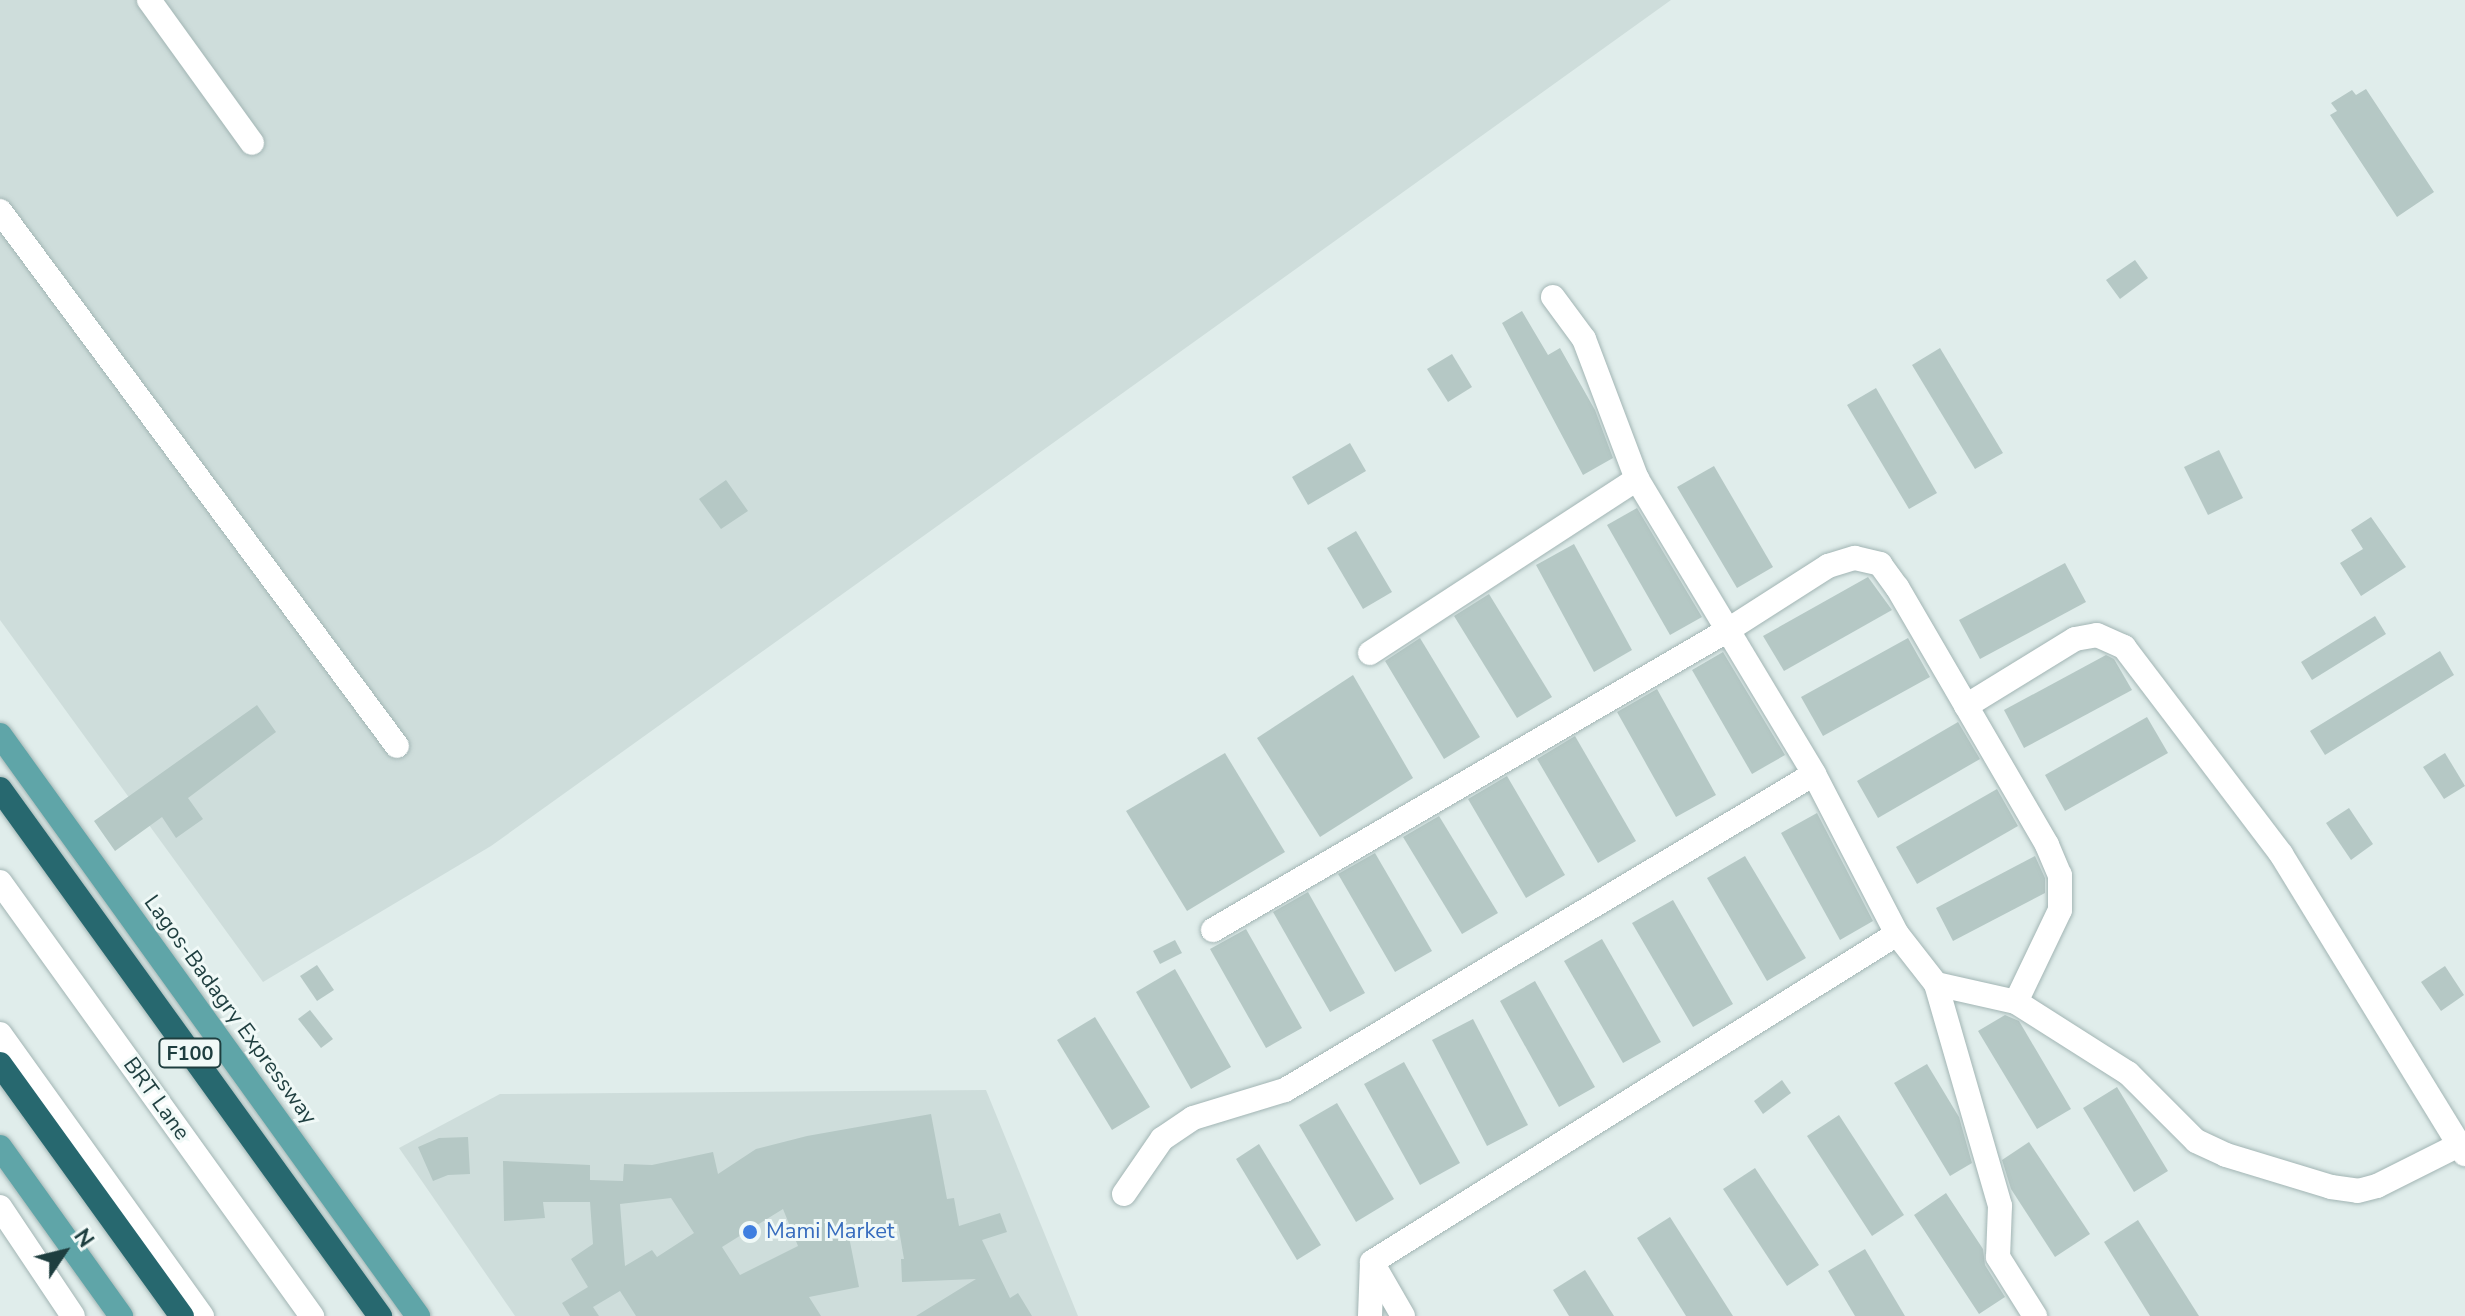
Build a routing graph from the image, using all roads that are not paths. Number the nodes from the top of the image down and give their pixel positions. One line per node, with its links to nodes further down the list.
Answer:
1 (149, 0): 2 (street)
2 (252, 143)
3 (0, 211): 10 (street)
4 (1553, 297): 5 (street)
5 (1637, 479): 6 (street); 7 (street)
6 (1728, 630): 8 (street); 11 (street); 14 (street)
7 (1370, 653)
8 (1966, 706): 17 (street); 21 (street)
9 (0, 735): 31 (main road, Lagos-Badagry Expressway)
10 (397, 746)
11 (1814, 774): 15 (street); 22 (street)
12 (0, 789): 30 (highway, F100)
13 (0, 882): 29 (street, BRT Lane)
14 (1213, 930)
15 (1897, 934): 16 (street); 24 (street)
16 (1936, 984): 17 (street); 34 (street)
17 (2016, 1002): 21 (street)
18 (0, 1034): 28 (street)
19 (0, 1064): 27 (highway)
20 (0, 1147): 26 (main road)
21 (2462, 1149)
22 (1124, 1194)
23 (0, 1207): 25 (street)
24 (1372, 1262): 32 (street); 33 (street)
25 (73, 1316)
26 (121, 1316)
27 (182, 1316)
28 (202, 1316)
29 (312, 1316)
30 (380, 1316)
31 (418, 1316)
32 (1370, 1316)
33 (1403, 1316)
34 (2035, 1316)

